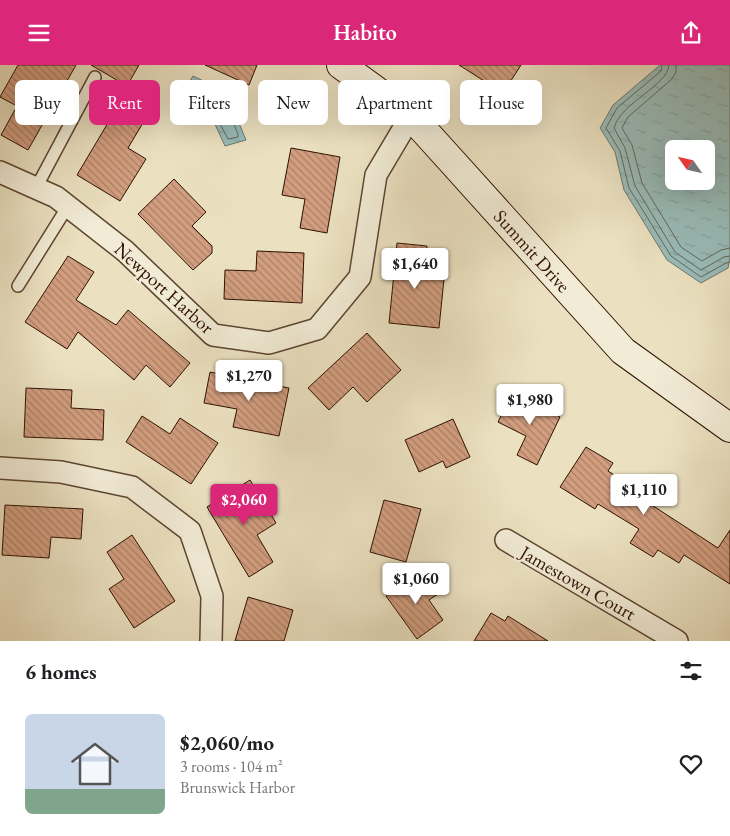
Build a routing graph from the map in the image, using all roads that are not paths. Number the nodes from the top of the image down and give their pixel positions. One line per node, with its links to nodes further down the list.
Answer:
1 (341, 65): 3 (street, Summit Drive)
2 (95, 77): 7 (lane)
3 (362, 80)
4 (406, 125): 8 (street, Newport Harbor)
5 (419, 125): 10 (street, Summit Drive)
6 (0, 172): 7 (street, Newport Harbor)
7 (36, 188): 8 (street, Newport Harbor)
8 (68, 206): 9 (lane)
9 (18, 286)
10 (730, 428)
11 (0, 468): 13 (street)
12 (506, 540): 14 (street, Jamestown Court)
13 (211, 641)
14 (677, 641)

